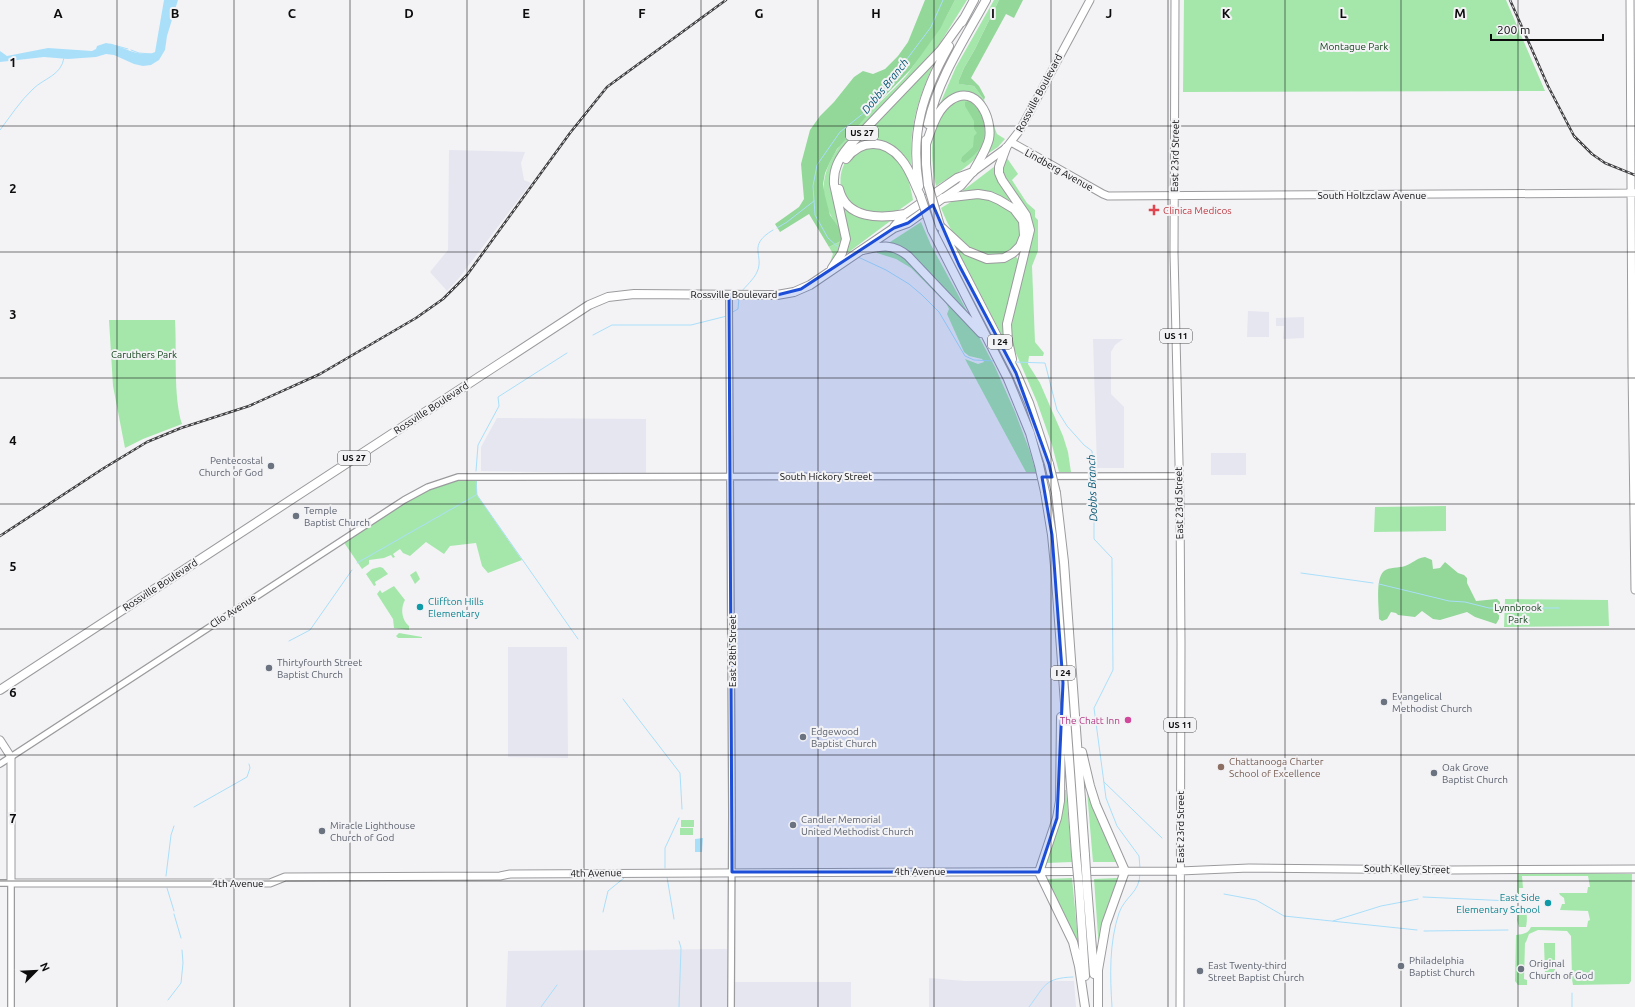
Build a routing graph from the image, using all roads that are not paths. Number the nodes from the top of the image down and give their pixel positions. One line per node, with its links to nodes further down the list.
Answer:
1 (974, 0): 6 (highway, I 24)
2 (986, 0): 7 (highway, I 24)
3 (1090, 0): 8 (main road, Rossville Boulevard)
4 (1175, 0): 12 (main road, East 23rd Street / US 11)
5 (1630, 0): 10 (main road)
6 (964, 18): 11 (highway, I 24); 19 (highway, US 27)
7 (926, 144): 9 (highway); 16 (highway, I 24, bridge)
8 (1008, 145): 9 (main road, Rossville Boulevard); 13 (main road, Lindberg Avenue); 22 (highway)
9 (973, 172): 14 (main road, Rossville Boulevard); 15 (highway, Rossville Boulevard)
10 (1634, 194): 12 (main road, South Holtzclaw Avenue); 26 (main road)
11 (920, 195): 15 (highway); 21 (highway, I 24, bridge)
12 (1174, 195): 13 (main road, South Holtzclaw Avenue); 25 (main road, East 23rd Street / US 11)
13 (1108, 196)
14 (943, 198): 16 (highway, US 27); 17 (highway, Rossville Boulevard / US 27)
15 (904, 214): 17 (highway, Rossville Boulevard)
16 (940, 226): 22 (highway, I 24)
17 (894, 228): 18 (highway, Rossville Boulevard / US 27)
18 (855, 253): 19 (highway, Rossville Boulevard / US 27); 21 (highway)
19 (829, 272): 20 (highway, Rossville Boulevard / US 27)
20 (729, 295): 24 (street, East 28th Street); 28 (highway, Rossville Boulevard / US 27)
21 (990, 344): 27 (highway, I 24, bridge)
22 (1016, 373): 29 (highway, I 24, bridge)
23 (474, 476): 24 (street, South Hickory Street); 31 (street, Clio Avenue)
24 (731, 476): 25 (street, South Hickory Street); 36 (street, East 28th Street)
25 (1179, 476): 35 (main road, East 23rd Street / US 11)
26 (1635, 590)
27 (1063, 683): 37 (highway); 42 (highway, I 24, bridge)
28 (0, 690)
29 (1076, 727): 34 (highway); 43 (highway, I 24, bridge)
30 (0, 740): 31 (main road)
31 (11, 757): 32 (street, Clio Avenue); 39 (main road)
32 (0, 764)
33 (1635, 869): 35 (main road, South Kelley Street)
34 (1125, 871): 35 (main road, 4th Avenue); 37 (main road, 4th Avenue); 43 (highway)
35 (1180, 871): 44 (main road, East 23rd Street / US 11)
36 (732, 872): 37 (main road, 4th Avenue); 39 (main road, 4th Avenue); 41 (street, East 28th Street)
37 (1039, 872): 42 (highway)
38 (0, 883): 39 (street, 4th Avenue)
39 (11, 883): 40 (street)
40 (11, 1007)
41 (731, 1007)
42 (1086, 1007)
43 (1097, 1007)
44 (1180, 1007)

